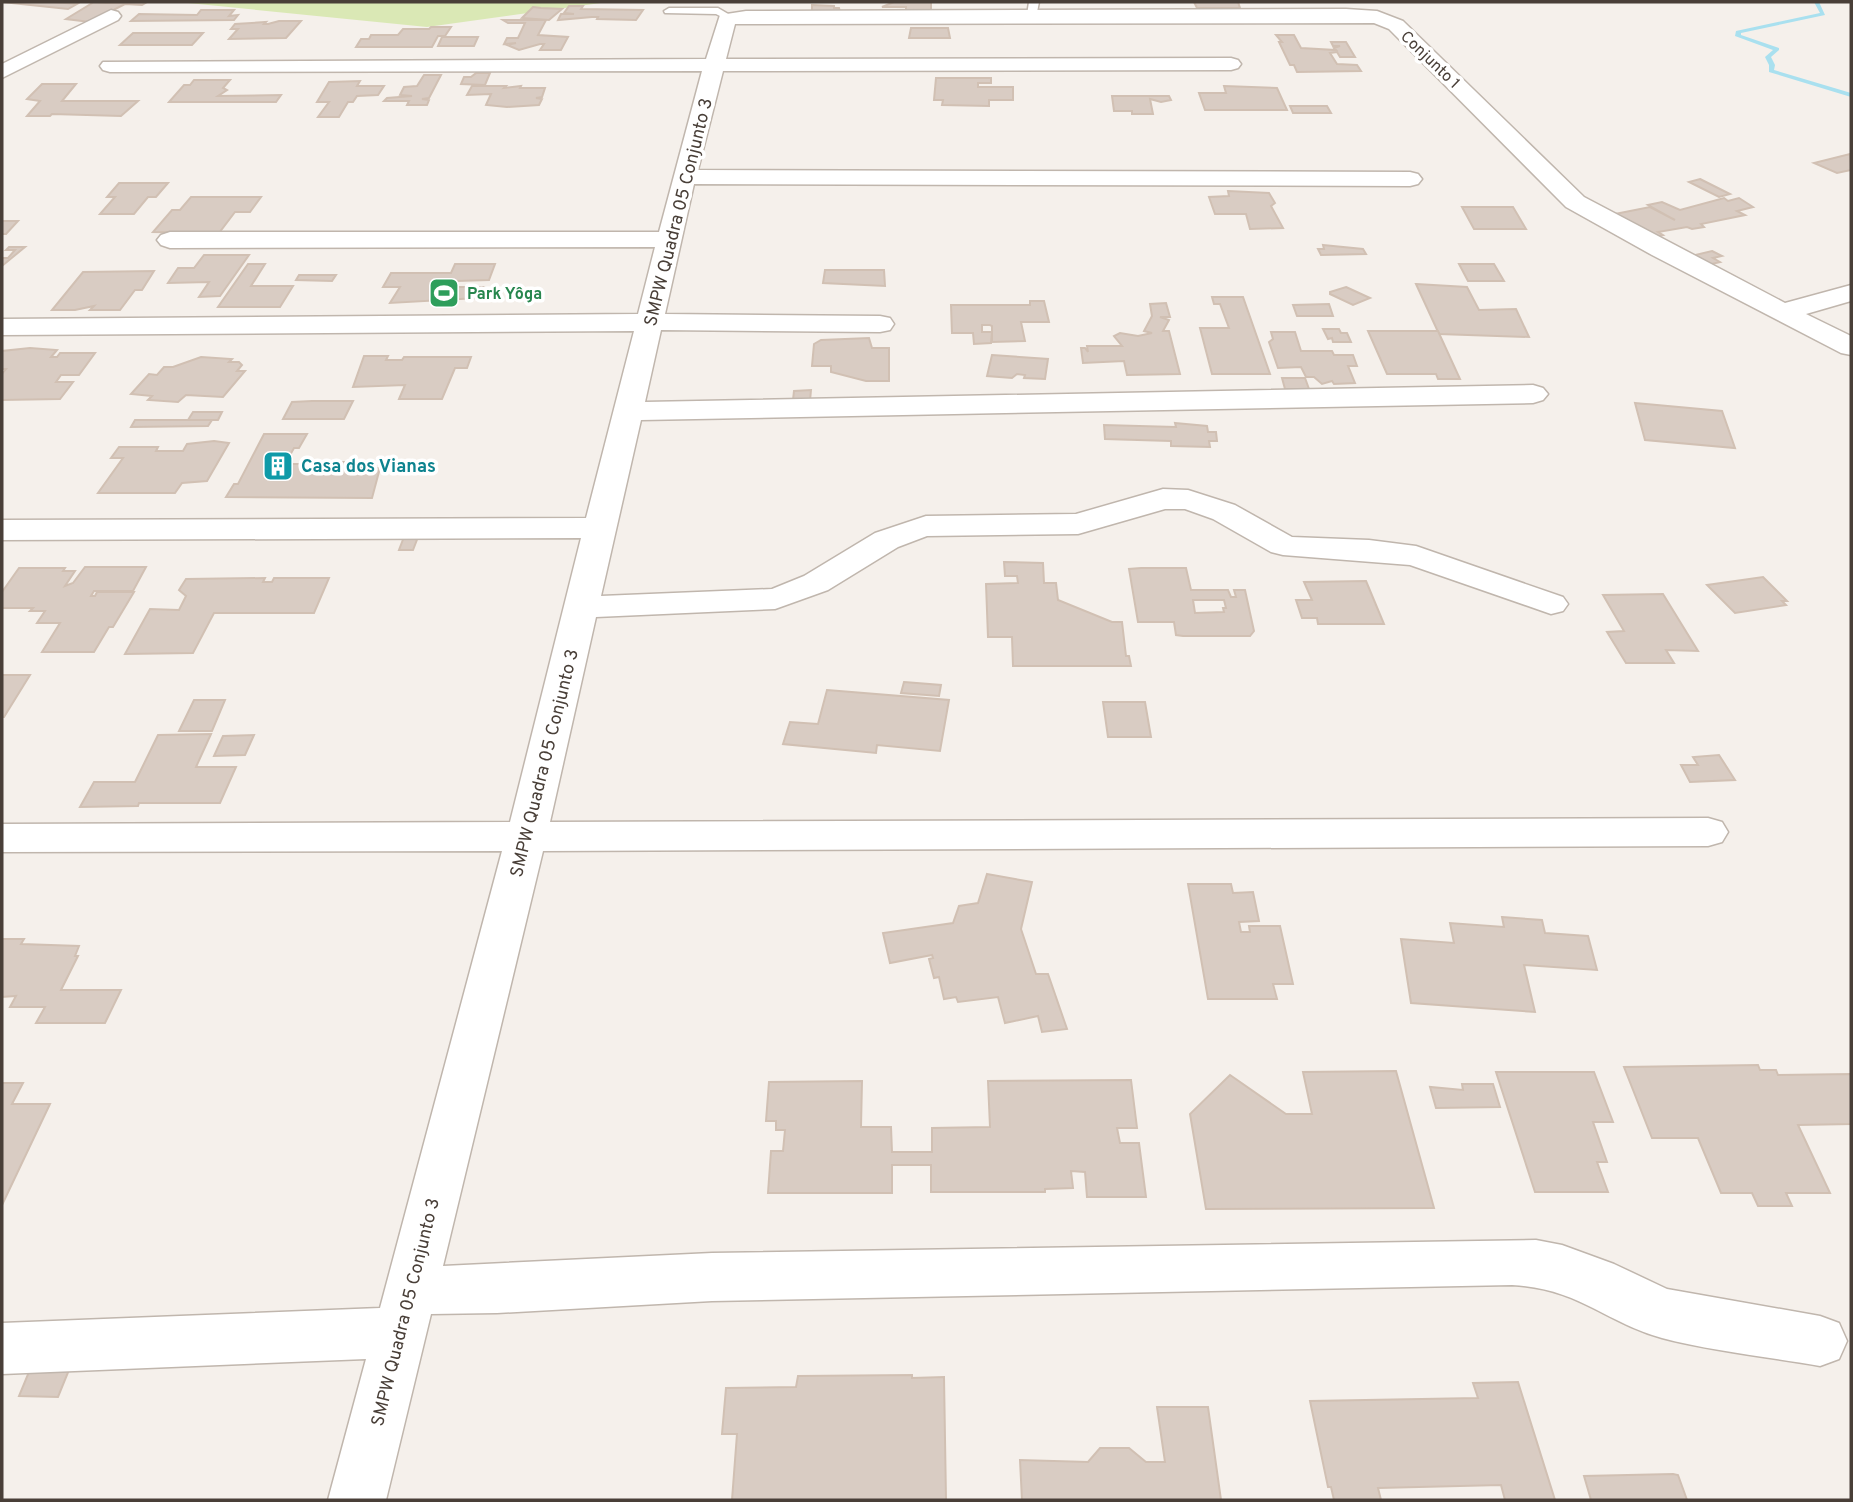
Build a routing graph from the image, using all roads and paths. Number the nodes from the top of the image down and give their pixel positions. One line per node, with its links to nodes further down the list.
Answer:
1 (1033, 9): 4 (street, Conjunto 1); 14 (street, Conjunto 1)
2 (669, 11): 4 (lane)
3 (111, 16): 8 (street)
4 (727, 21): 6 (street, SMPW Quadra 05 Conjunto 3)
5 (1231, 64): 6 (street)
6 (716, 65): 7 (street); 9 (street, SMPW Quadra 05 Conjunto 3)
7 (110, 66)
8 (2, 72)
9 (684, 177): 10 (street); 11 (street, SMPW Quadra 05 Conjunto 3)
10 (1410, 179)
11 (671, 239): 12 (street); 15 (street, SMPW Quadra 05 Conjunto 3)
12 (170, 240)
13 (1851, 293): 14 (street)
14 (1782, 312): 18 (street, Conjunto 1)
15 (651, 324): 16 (street); 17 (street); 20 (street, SMPW Quadra 05 Conjunto 3)
16 (880, 324)
17 (2, 327)
18 (1851, 347)
19 (1533, 394): 20 (street)
20 (628, 411): 21 (street, SMPW Quadra 05 Conjunto 3)
21 (598, 528): 22 (street); 24 (street, SMPW Quadra 05 Conjunto 3)
22 (2, 530)
23 (1551, 604): 24 (street)
24 (582, 607): 27 (street, SMPW Quadra 05 Conjunto 3)
25 (1708, 832): 27 (street)
26 (2, 838): 27 (street)
27 (526, 838): 28 (street, SMPW Quadra 05 Conjunto 3)
28 (405, 1311): 29 (street); 30 (street); 31 (street, SMPW Quadra 05 Conjunto 3)
29 (1821, 1341)
30 (2, 1349)
31 (357, 1500)

